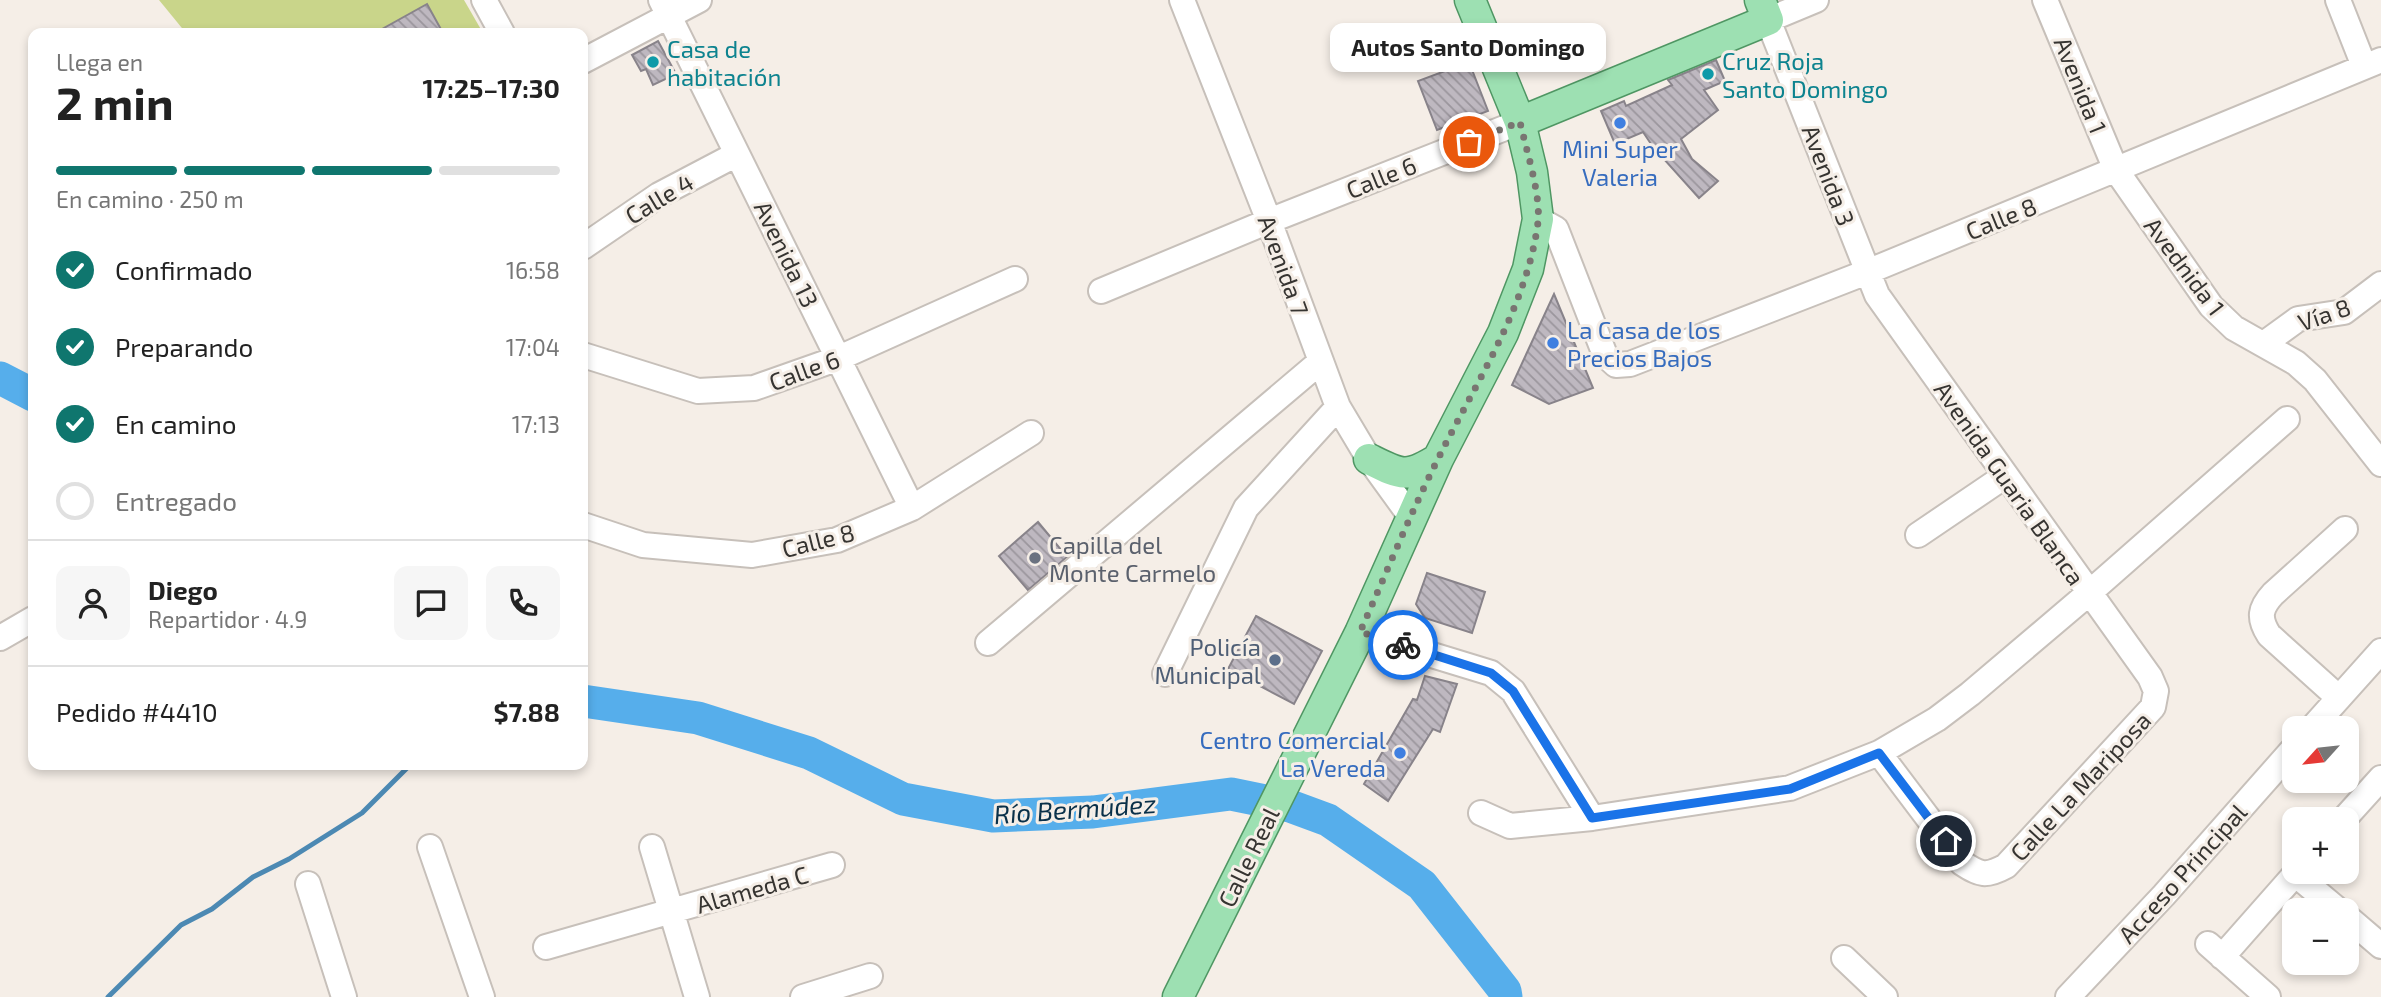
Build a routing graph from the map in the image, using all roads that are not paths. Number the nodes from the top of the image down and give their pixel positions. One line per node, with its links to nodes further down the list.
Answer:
1 (484, 0): 10 (street)
2 (699, 0): 8 (street)
3 (1182, 0): 17 (street, Avenida 7)
4 (1470, 0): 13 (main road, Calle Real)
5 (1816, 0): 9 (street, Calle 6)
6 (2045, 0): 15 (street, Avenida 1)
7 (2338, 0): 12 (street)
8 (664, 8): 11 (street); 14 (street, Avenida 13)
9 (1764, 10): 13 (main road, Calle 6); 19 (street, Avenida 3)
10 (499, 28)
11 (588, 58)
12 (2373, 63): 15 (street, Calle 8)
13 (1520, 122): 16 (main road, Calle Real); 17 (street, Calle 6)
14 (737, 153): 18 (street, Calle 4); 25 (street, Avenida 13)
15 (2116, 170): 19 (street, Calle 8); 23 (street, Avednida 1)
16 (1538, 219): 19 (street, Calle 8); 30 (main road, Calle Real)
17 (1269, 221): 22 (street, Calle 6); 26 (street, Avenida 7)
18 (588, 244)
19 (1867, 272): 33 (street, Avenida Guaria Blanca)
20 (1015, 279): 25 (street, Calle 6)
21 (2381, 284): 23 (street, Vía 8)
22 (1101, 291)
23 (2265, 343): 32 (street, Avednida 1)
24 (588, 357): 25 (street, Calle 6)
25 (839, 358): 34 (street, Avenida 13)
26 (1320, 362): 27 (street, Avenida 7); 43 (street)
27 (1338, 407): 31 (street, Avenida 7); 45 (street)
28 (2287, 419): 39 (street)
29 (1031, 433): 34 (street, Calle 8)
30 (1438, 458): 31 (main road); 35 (main road, Calle Real)
31 (1369, 459): 35 (street, Avenida 7)
32 (2381, 464)
33 (2005, 476): 38 (street); 39 (street, Avenida Guaria Blanca)
34 (912, 508): 36 (street, Calle 8)
35 (1411, 517): 42 (main road, Calle Real)
36 (588, 528)
37 (2345, 529): 47 (street)
38 (1918, 535)
39 (2089, 593): 46 (street, Avenida Guaria Blanca); 49 (street)
40 (28, 614): 41 (street)
41 (17, 628)
42 (1360, 632): 54 (street); 72 (main road, Calle Real)
43 (988, 643)
44 (2381, 651): 47 (street)
45 (1165, 674)
46 (2156, 691): 49 (street, Calle La Mariposa)
47 (2339, 698): 48 (street)
48 (2323, 716)
49 (1879, 753): 54 (street)
50 (2282, 762): 74 (street, Acceso Principal)
51 (2377, 790): 52 (street)
52 (2358, 807)
53 (1481, 813): 54 (street)
54 (1592, 818)
55 (430, 847): 69 (street)
56 (652, 847): 62 (street)
57 (832, 865): 62 (street, Alameda C)
58 (308, 884): 68 (street)
59 (2284, 884): 75 (street)
60 (2308, 884): 61 (street)
61 (2324, 898)
62 (672, 912): 65 (street, Alameda C); 70 (street)
63 (2359, 927): 64 (street)
64 (2381, 946)
65 (546, 947)
66 (1844, 958): 73 (street)
67 (870, 976): 71 (street)
68 (344, 997)
69 (482, 997)
70 (697, 997)
71 (803, 997)
72 (1178, 997)
73 (1885, 997)
74 (2068, 997)
75 (2268, 997)

